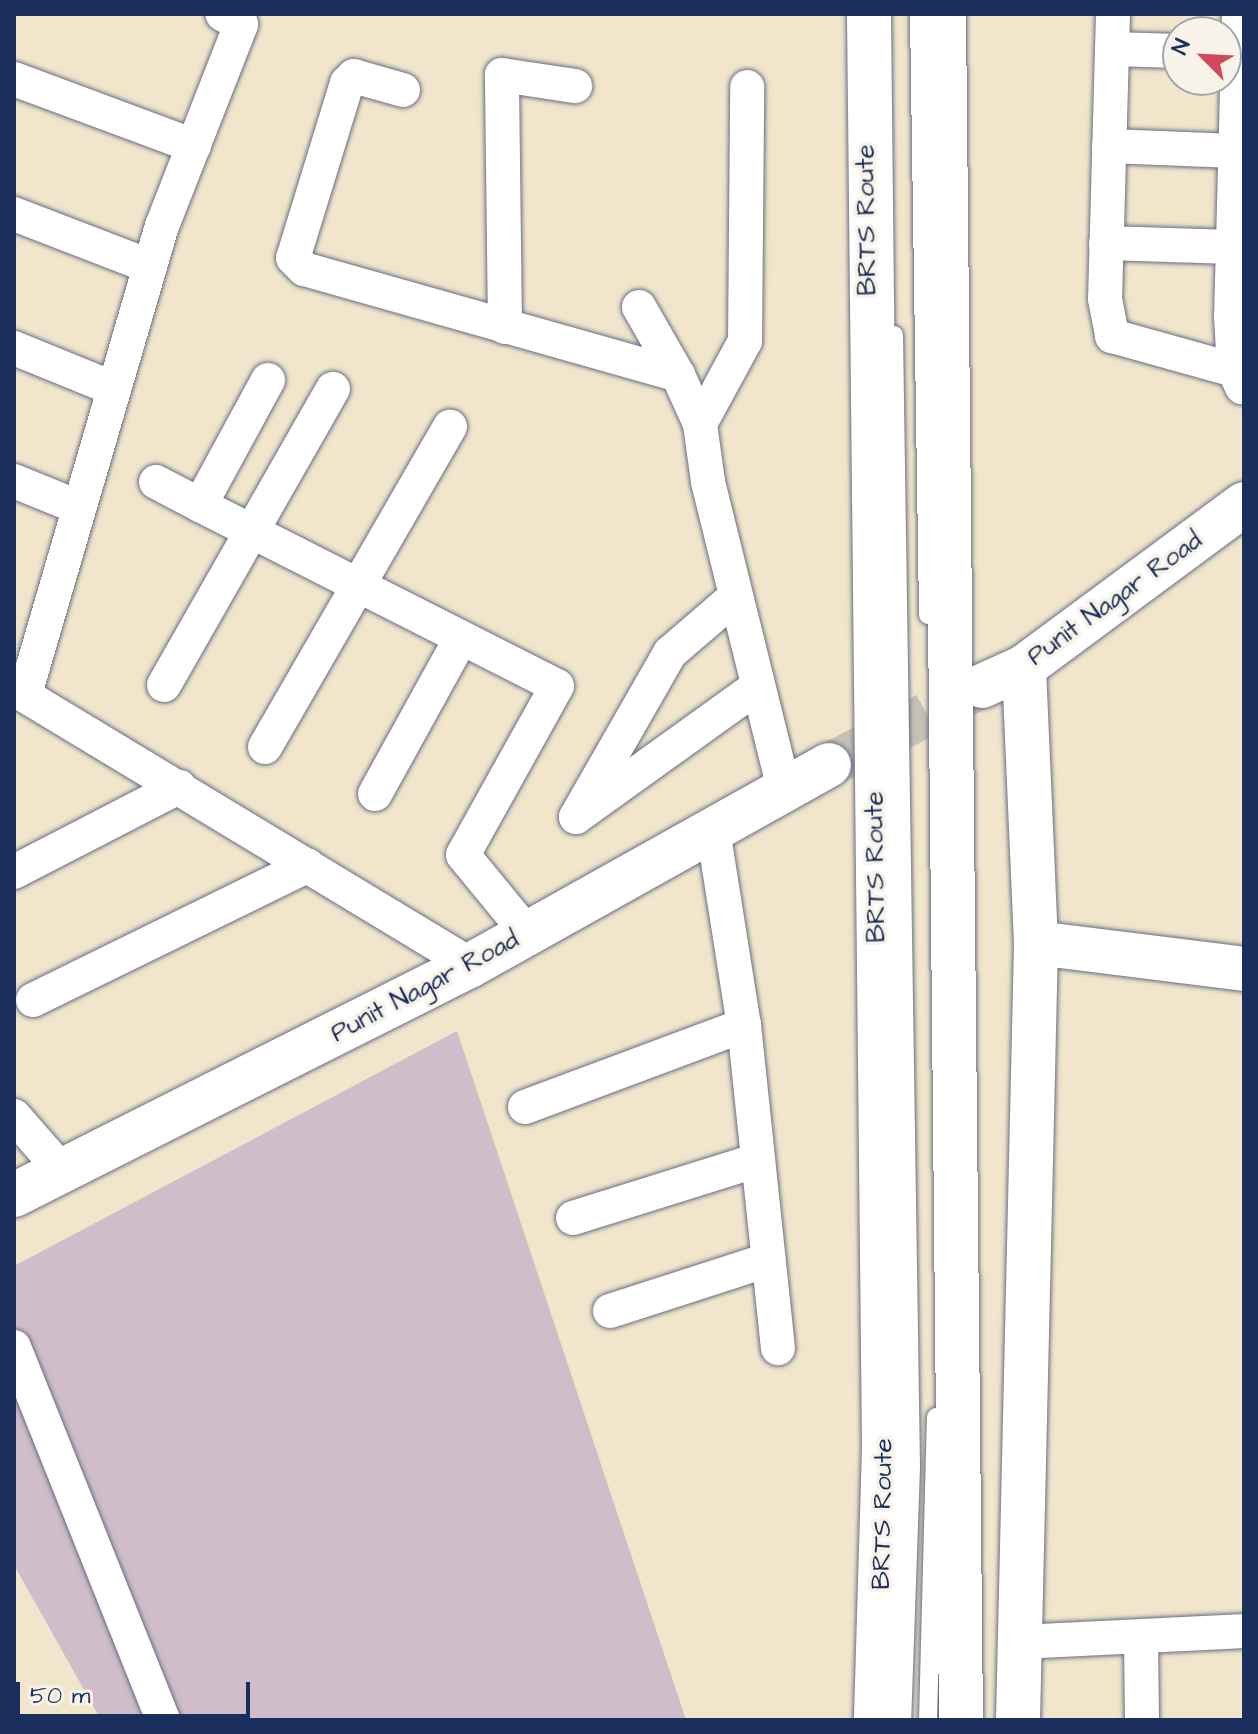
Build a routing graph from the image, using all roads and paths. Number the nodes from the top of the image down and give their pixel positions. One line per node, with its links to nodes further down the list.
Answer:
1 (869, 14): 77 (main road)
2 (919, 14): 39 (lane)
3 (944, 14): 80 (main road)
4 (1113, 14): 6 (street)
5 (236, 17): 13 (street)
6 (1113, 49): 7 (street); 14 (street)
7 (1162, 51)
8 (14, 79): 13 (street)
9 (575, 86): 22 (street)
10 (747, 87): 29 (street)
11 (403, 90): 22 (street)
12 (1236, 96): 15 (street)
13 (194, 146): 19 (street)
14 (1109, 146): 15 (street); 18 (street)
15 (1235, 151): 17 (street)
16 (14, 214): 19 (street)
17 (1237, 229): 18 (street); 24 (street)
18 (1106, 243): 24 (street)
19 (149, 266): 27 (street)
20 (639, 307): 25 (street)
21 (894, 317): 78 (lane, BRTS Route)
22 (505, 327): 25 (street)
23 (14, 348): 27 (street)
24 (1239, 362)
25 (678, 375): 29 (street)
26 (268, 380): 34 (street)
27 (112, 388): 35 (street)
28 (333, 389): 36 (street)
29 (700, 424): 38 (street)
30 (450, 427): 37 (street)
31 (14, 481): 35 (street)
32 (156, 482): 34 (street)
33 (1244, 504): 41 (main road, Punit Nagar Road)
34 (200, 505): 36 (street)
35 (78, 507): 45 (street)
36 (251, 531): 37 (street); 42 (street)
37 (359, 586): 40 (street); 46 (street)
38 (735, 597): 44 (street); 44 (street)
39 (928, 629)
40 (461, 638): 50 (street); 54 (street)
41 (1024, 667): 43 (main road, Punit Nagar Road); 55 (main road)
42 (164, 685)
43 (982, 686)
44 (757, 687): 49 (street)
45 (19, 692): 48 (street)
46 (265, 747)
47 (829, 765): 49 (main road, Punit Nagar Road)
48 (179, 787): 52 (street); 53 (street)
49 (784, 790): 51 (main road, Punit Nagar Road)
50 (375, 794)
51 (713, 830): 54 (main road, Punit Nagar Road); 60 (street)
52 (308, 865): 56 (street); 59 (street)
53 (14, 872)
54 (527, 933): 56 (main road, Punit Nagar Road)
55 (1036, 943): 57 (main road); 75 (main road)
56 (471, 965): 64 (main road, Punit Nagar Road)
57 (1244, 969)
58 (933, 976): 66 (lane)
59 (33, 1000)
60 (744, 1025): 61 (street); 63 (street)
61 (525, 1107)
62 (14, 1116): 64 (street)
63 (758, 1160): 67 (street); 68 (street)
64 (63, 1172): 65 (main road, Punit Nagar Road)
65 (14, 1195)
66 (936, 1212)
67 (573, 1218)
68 (768, 1260): 69 (street); 71 (street)
69 (610, 1311)
70 (14, 1347): 76 (street)
71 (778, 1348)
72 (936, 1399): 79 (lane, BRTS Route)
73 (1244, 1631): 74 (street)
74 (1141, 1639): 75 (street); 82 (street)
75 (1021, 1642): 81 (main road)
76 (163, 1720)
77 (876, 1720)
78 (902, 1720)
79 (928, 1720)
80 (961, 1720)
81 (1018, 1720)
82 (1142, 1720)

